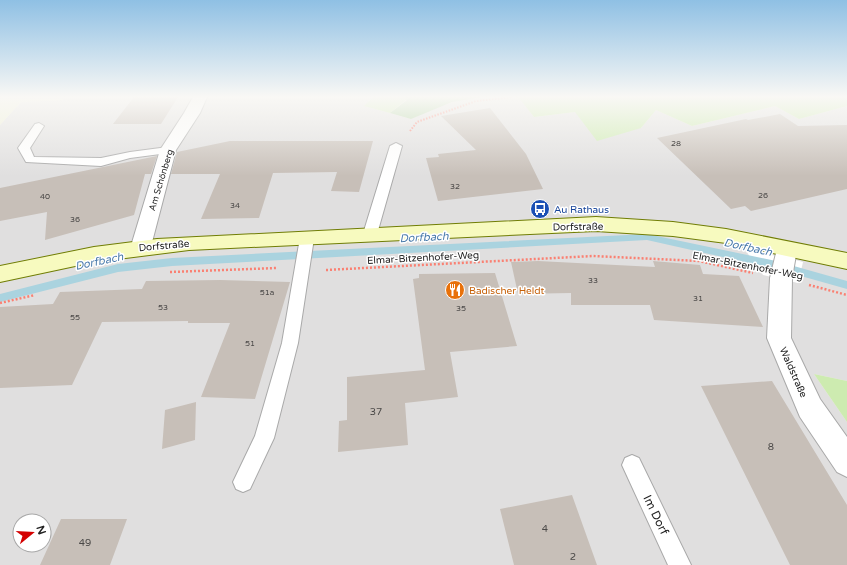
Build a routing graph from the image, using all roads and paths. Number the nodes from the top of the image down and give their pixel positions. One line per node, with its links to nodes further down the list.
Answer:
1 (185, 123): 5 (street, Am Schönberg)
2 (416, 123): 4 (path)
3 (39, 126): 5 (lane)
4 (396, 146): 6 (lane)
5 (168, 150): 8 (street, Am Schönberg)
6 (370, 234): 7 (main road, Dorfstraße); 13 (main road, Dorfstraße)
7 (305, 242): 8 (main road, Dorfstraße); 12 (lane)
8 (141, 246): 15 (main road, Dorfstraße)
9 (540, 252): 10 (path)
10 (543, 258): 12 (path, Elmar-Bitzenhofer-Weg); 13 (path, Elmar-Bitzenhofer-Weg)
11 (847, 261): 13 (main road, Dorfstraße)
12 (302, 266): 14 (path, Elmar-Bitzenhofer-Weg); 21 (lane)
13 (783, 266): 17 (path, Elmar-Bitzenhofer-Weg); 19 (street, Waldstraße)
14 (168, 272)
15 (0, 274)
16 (42, 293): 18 (path)
17 (847, 294)
18 (0, 303)
19 (847, 462)
20 (632, 465): 22 (lane, Im Dorf)
21 (243, 482)
22 (680, 565)

